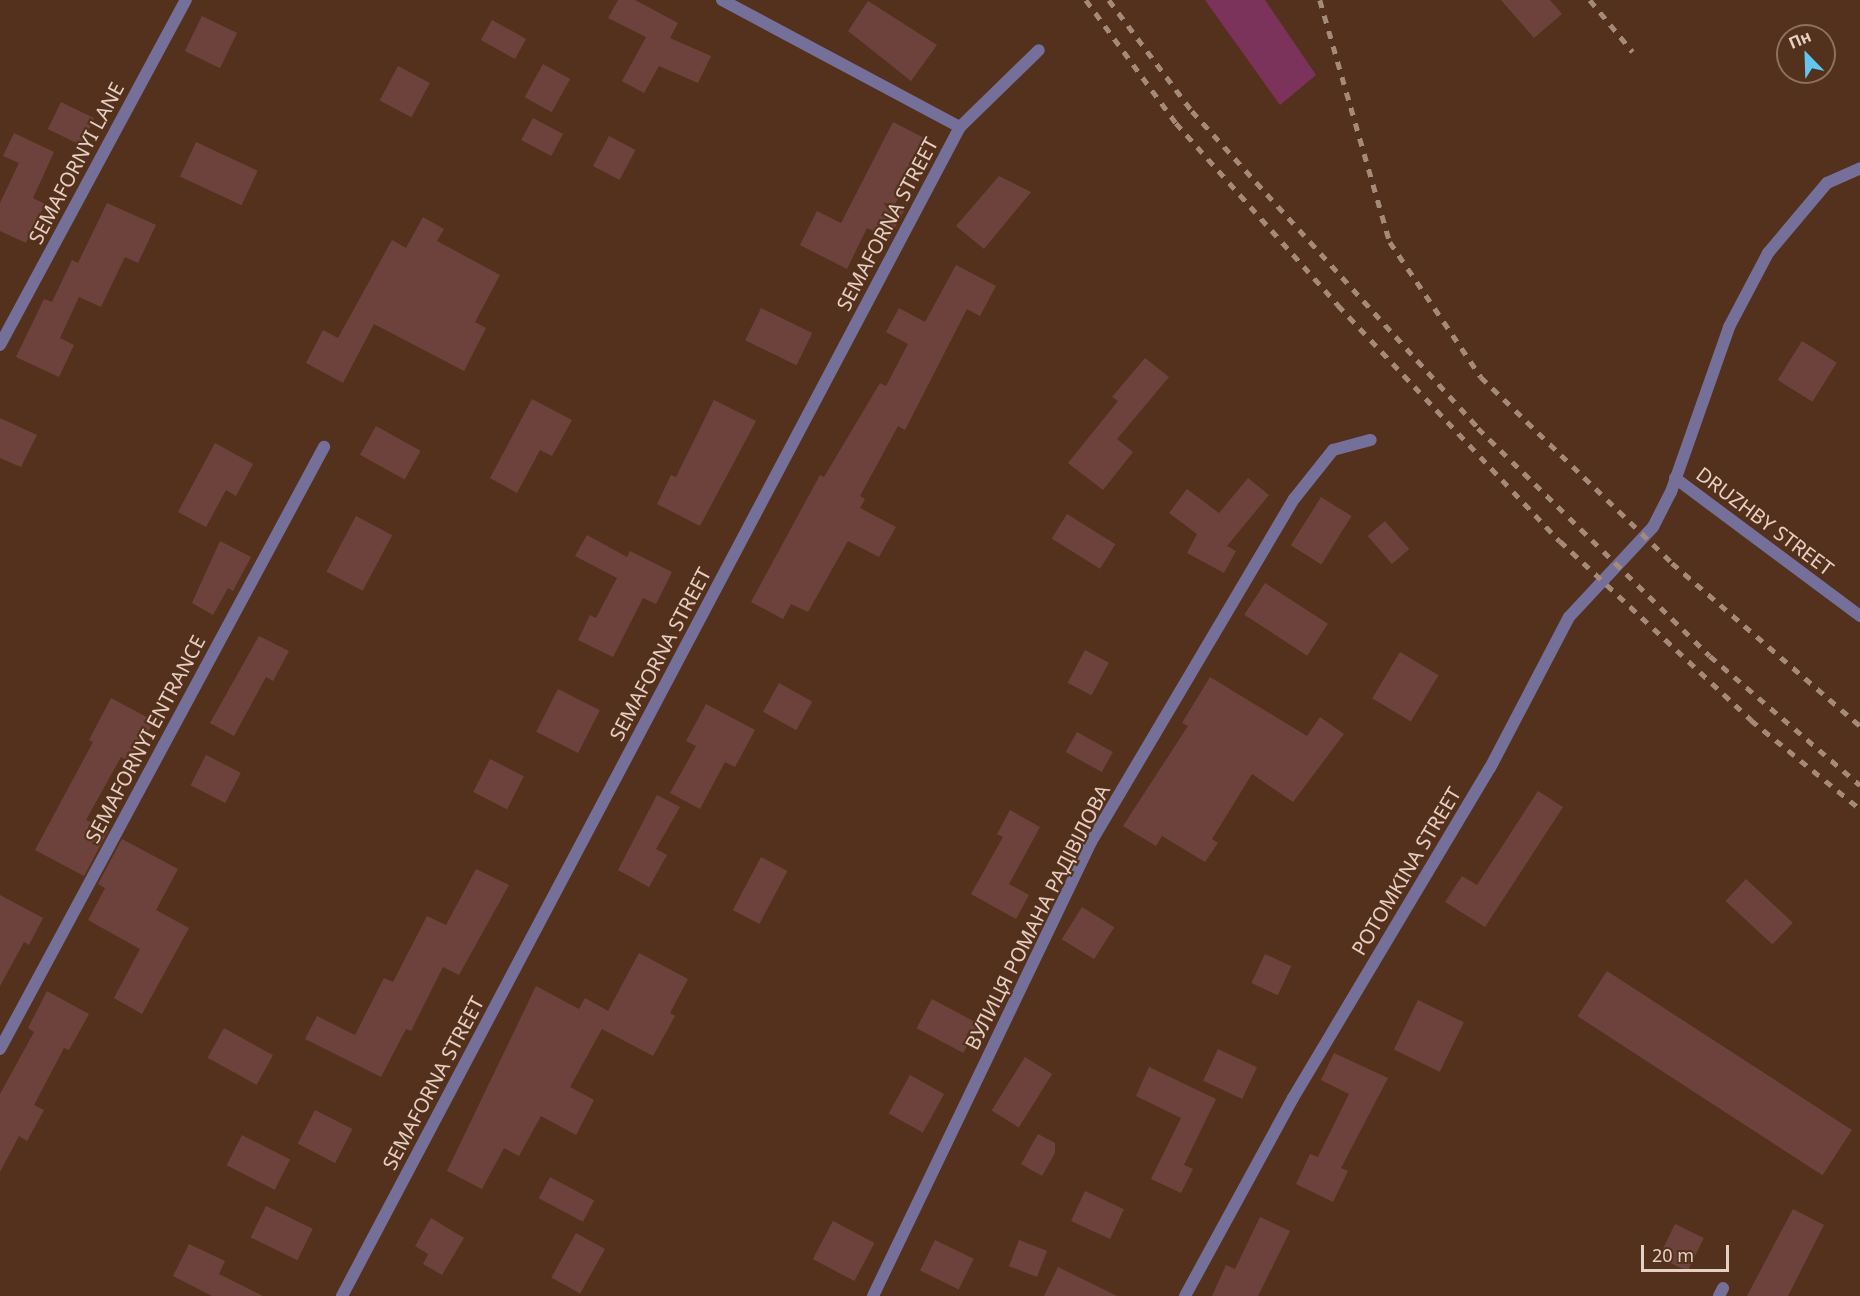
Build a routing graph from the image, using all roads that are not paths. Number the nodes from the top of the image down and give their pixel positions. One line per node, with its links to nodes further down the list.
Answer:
1 (186, 0): 6 (street, SEMAFORNYI LANE)
2 (722, 0): 4 (street)
3 (1039, 50): 4 (street, SEMAFORNA STREET)
4 (960, 127): 12 (street, SEMAFORNA STREET)
5 (1860, 168): 9 (street, POTOMKINA STREET)
6 (0, 345)
7 (1371, 440): 13 (street, ВУЛИЦЯ РОМАНА РАДІВІЛОВА)
8 (324, 447): 11 (street, SEMAFORNYI ENTRANCE)
9 (1676, 478): 10 (street, DRUZHBY STREET); 14 (street, POTOMKINA STREET)
10 (1860, 616)
11 (0, 1049)
12 (342, 1296)
13 (873, 1296)
14 (1185, 1296)

